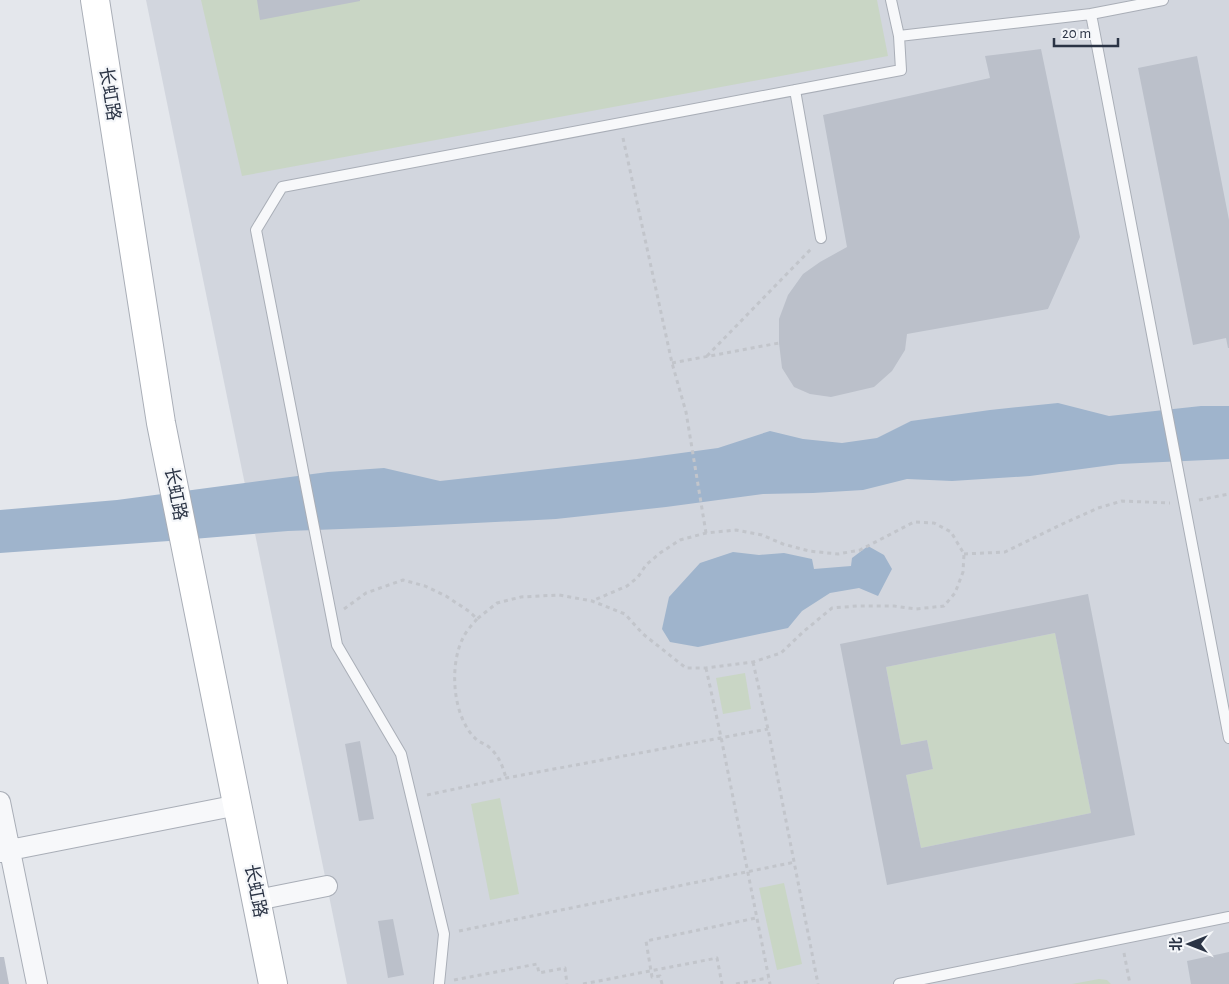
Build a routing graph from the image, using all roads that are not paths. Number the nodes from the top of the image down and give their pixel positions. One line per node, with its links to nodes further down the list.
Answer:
1 (95, 0): 10 (main road, 长虹路)
2 (891, 0): 5 (lane)
3 (1164, 0): 4 (lane)
4 (1091, 14): 5 (lane); 8 (lane)
5 (899, 36): 6 (lane)
6 (796, 90): 7 (lane); 15 (lane)
7 (821, 238)
8 (1229, 738)
9 (0, 802): 11 (street)
10 (238, 805): 11 (street); 13 (main road, 长虹路)
11 (5, 851): 16 (street)
12 (327, 886): 13 (street)
13 (257, 900): 17 (main road, 长虹路)
14 (1229, 917): 18 (lane)
15 (439, 983)
16 (37, 984)
17 (273, 984)
18 (899, 984)

